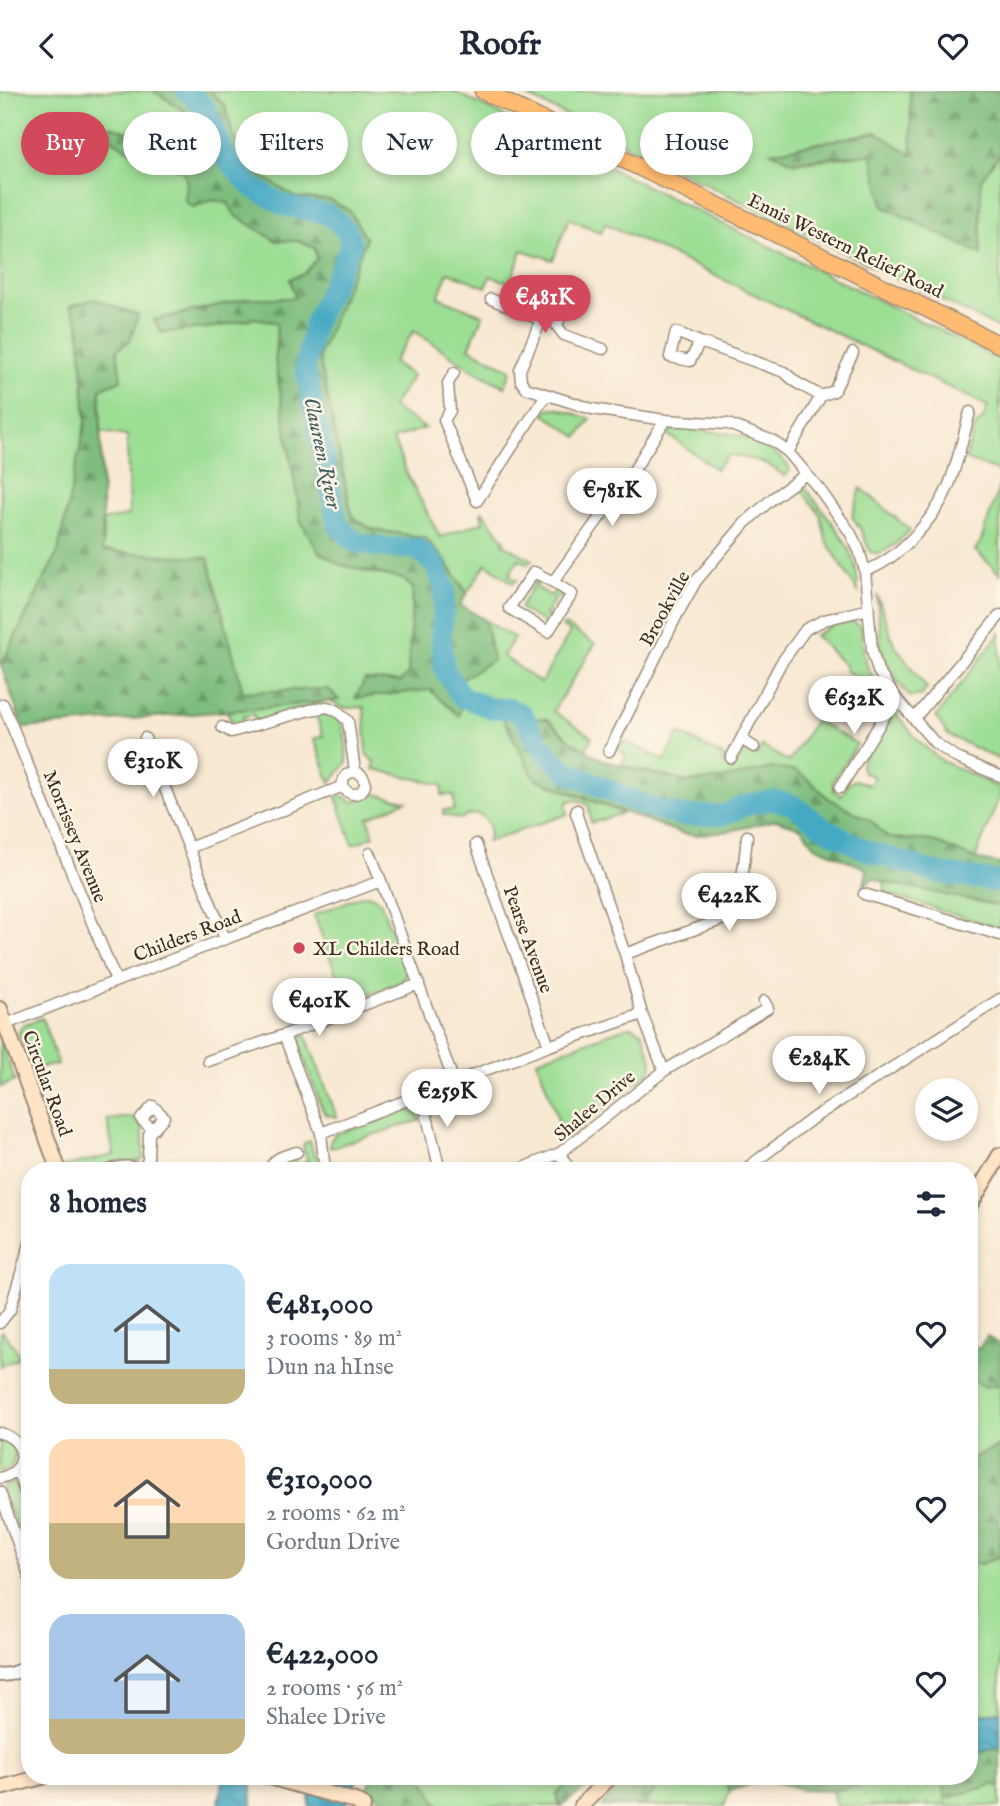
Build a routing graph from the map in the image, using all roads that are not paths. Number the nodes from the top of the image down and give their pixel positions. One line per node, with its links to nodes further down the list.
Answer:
1 (483, 91): 7 (main road, Ennis Western Relief Road)
2 (572, 283): 5 (street)
3 (491, 299): 4 (street)
4 (541, 320): 5 (street); 11 (street)
5 (557, 326): 8 (street)
6 (700, 342): 12 (street)
7 (1000, 345)
8 (603, 349)
9 (853, 353): 12 (street)
10 (454, 373): 11 (street)
11 (546, 395): 14 (street)
12 (821, 397): 15 (street)
13 (970, 412): 17 (street)
14 (665, 420): 15 (street); 18 (street)
15 (788, 452): 16 (street)
16 (806, 474): 17 (street); 28 (street, Brookville)
17 (865, 571): 19 (street)
18 (553, 582): 18 (street)
19 (869, 609): 21 (street); 26 (street)
20 (1000, 615): 23 (street)
21 (896, 698): 23 (street); 33 (street)
22 (4, 703): 44 (street, Morrissey Avenue)
23 (914, 719): 31 (street)
24 (222, 727): 30 (street)
25 (145, 738): 37 (street)
26 (741, 739): 27 (street); 29 (street)
27 (754, 747)
28 (609, 751)
29 (731, 758)
30 (355, 771): 32 (street); 32 (street)
31 (1000, 776)
32 (343, 786): 37 (street)
33 (840, 789)
34 (577, 810): 43 (street, Shalee Drive)
35 (747, 836): 43 (street)
36 (476, 844): 52 (street, Pearse Avenue)
37 (189, 848): 42 (street)
38 (370, 853): 39 (street)
39 (381, 881): 42 (street, Childers Road); 45 (street)
40 (864, 894): 41 (street)
41 (1000, 935)
42 (225, 939): 44 (street, Childers Road)
43 (625, 954): 49 (street, Shalee Drive)
44 (116, 981): 50 (street, Childers Road)
45 (419, 984): 51 (street); 55 (street)
46 (1000, 999): 69 (street)
47 (764, 1001): 54 (street, Shalee Drive)
48 (0, 1009): 50 (main road, Circular Road)
49 (642, 1014): 52 (street); 54 (street, Shalee Drive)
50 (6, 1024): 62 (main road, Circular Road)
51 (284, 1035): 53 (street); 58 (street)
52 (549, 1046): 55 (street)
53 (208, 1061)
54 (664, 1072): 60 (street, Shalee Drive)
55 (454, 1081): 56 (street)
56 (422, 1095): 58 (street); 66 (street)
57 (152, 1129): 63 (street)
58 (321, 1133): 65 (street)
59 (297, 1152): 64 (street)
60 (559, 1153): 67 (street); 68 (street, Shalee Drive)
61 (1000, 1155): 70 (main road)
62 (57, 1162)
63 (147, 1162)
64 (272, 1162)
65 (324, 1162)
66 (438, 1162)
67 (537, 1162)
68 (564, 1162)
69 (755, 1162)
70 (978, 1192)
71 (21, 1287): 72 (street)
72 (0, 1323)
73 (0, 1433): 74 (street)
74 (21, 1442)
75 (21, 1454): 76 (street)
76 (17, 1470): 77 (street); 78 (street)
77 (0, 1479)
78 (21, 1481)
79 (0, 1492): 80 (street)
80 (21, 1552)
81 (21, 1670): 82 (street)
82 (0, 1675)
83 (21, 1783): 86 (main road)
84 (299, 1785): 87 (main road)
85 (602, 1785): 88 (main road)
86 (0, 1788)
87 (359, 1803)
88 (581, 1806)

